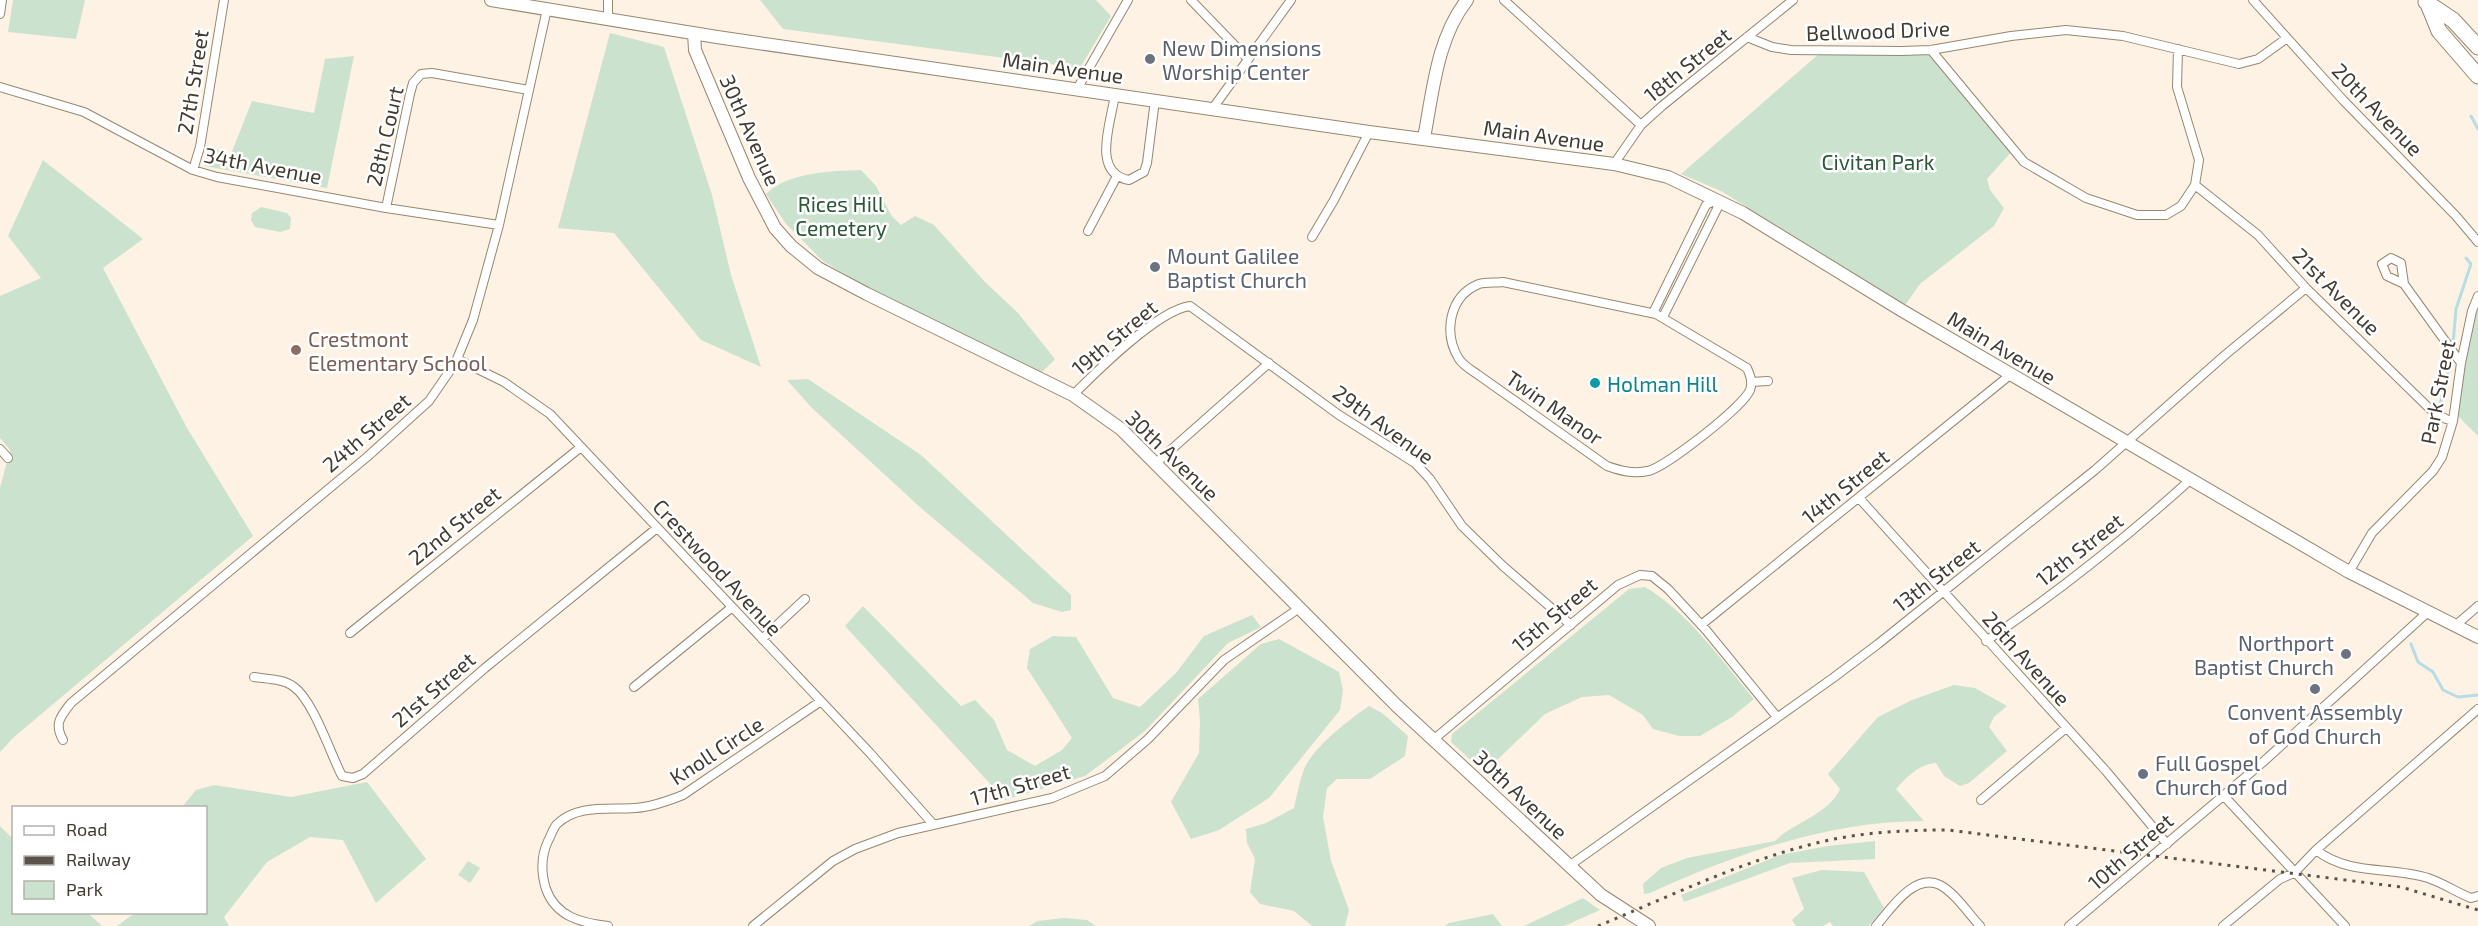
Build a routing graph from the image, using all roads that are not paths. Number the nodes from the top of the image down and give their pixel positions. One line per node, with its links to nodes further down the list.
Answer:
1 (2, 0): 14 (street)
2 (224, 0): 34 (street, 27th Street)
3 (491, 0): 13 (main road, Main Avenue)
4 (608, 0): 15 (street)
5 (1128, 0): 25 (street)
6 (1191, 0): 22 (street)
7 (1291, 0): 22 (street)
8 (1467, 0): 32 (main road)
9 (1504, 0): 30 (street)
10 (1793, 0): 17 (street, 18th Street)
11 (2253, 0): 18 (street, 20th Avenue)
12 (2426, 2): 19 (highway); 23 (highway)
13 (547, 9): 15 (main road, Main Avenue); 26 (street, 24th Street)
14 (0, 14)
15 (608, 19): 16 (main road, Main Avenue)
16 (694, 33): 25 (main road, Main Avenue); 55 (main road, 30th Avenue)
17 (1747, 37): 21 (street, Bellwood Drive); 30 (street, 18th Street)
18 (2288, 38): 20 (street, Bellwood Drive); 42 (street, 20th Avenue)
19 (2478, 47)
20 (2178, 49): 21 (street, Bellwood Drive); 36 (street)
21 (1930, 50): 36 (street)
22 (1248, 59): 29 (street)
23 (2478, 76)
24 (0, 87): 34 (street, 34th Avenue)
25 (1077, 89): 27 (main road, Main Avenue)
26 (529, 90): 38 (street, 28th Court); 39 (street, 24th Street)
27 (1115, 94): 28 (main road, Main Avenue); 35 (street)
28 (1155, 100): 29 (main road, Main Avenue); 35 (street)
29 (1213, 108): 31 (main road, Main Avenue)
30 (1641, 125): 33 (street, 18th Street)
31 (1369, 132): 32 (main road, Main Avenue); 41 (street)
32 (1424, 138): 33 (main road, Main Avenue)
33 (1614, 164): 37 (main road, Main Avenue)
34 (193, 170): 38 (street, 34th Avenue)
35 (1117, 176): 40 (street)
36 (2195, 184): 44 (street, 21st Avenue)
37 (1718, 199): 47 (street); 48 (street); 52 (main road, Main Avenue)
38 (386, 208): 39 (street, 34th Avenue)
39 (499, 225): 49 (street, 24th Street)
40 (1088, 231)
41 (1312, 237)
42 (2478, 242)
43 (2404, 284): 51 (street)
44 (2306, 288): 56 (street, 21st Avenue); 57 (street, 13th Street)
45 (2478, 296): 51 (street, Park Street)
46 (1178, 308): 50 (street, 29th Avenue); 55 (street, 19th Street)
47 (1653, 313): 48 (street, Twin Manor); 54 (street, Twin Manor)
48 (1663, 317): 54 (street, Twin Manor)
49 (457, 358): 58 (street, Crestwood Avenue); 85 (street, 24th Street)
50 (1269, 363): 61 (street); 72 (street, 29th Avenue)
51 (2460, 363): 56 (street, Park Street)
52 (2010, 375): 57 (main road, Main Avenue); 63 (street, 14th Street)
53 (1768, 381): 54 (street)
54 (1751, 382)
55 (1073, 394): 61 (main road, 30th Avenue)
56 (2453, 421): 65 (street, Park Street)
57 (2126, 442): 62 (main road, Main Avenue); 66 (street, 13th Street)
58 (581, 447): 64 (street, Crestwood Avenue); 75 (street, 22nd Street)
59 (0, 450): 60 (street)
60 (8, 458)
61 (1156, 463): 70 (main road, 30th Avenue)
62 (2190, 480): 65 (main road, Main Avenue); 78 (street, 12th Street)
63 (1859, 498): 66 (street, 26th Avenue); 73 (street, 14th Street)
64 (657, 528): 69 (street, Crestwood Avenue); 79 (street, 21st Street)
65 (2349, 572): 71 (main road, Main Avenue)
66 (1944, 592): 78 (street, 26th Avenue); 83 (street, 13th Street)
67 (805, 599): 77 (street)
68 (2478, 606): 74 (street)
69 (731, 608): 77 (street, Crestwood Avenue); 80 (street)
70 (1298, 609): 86 (main road, 30th Avenue); 89 (street, 17th Street)
71 (2428, 611): 74 (main road, Main Avenue); 87 (street, 10th Street)
72 (1571, 625): 73 (street, 15th Street); 86 (street, 15th Street)
73 (1701, 625): 83 (street)
74 (2456, 625): 76 (main road, Main Avenue)
75 (350, 633)
76 (2478, 637)
77 (762, 639): 81 (street, Crestwood Avenue)
78 (1986, 641): 84 (street, 26th Avenue)
79 (254, 677)
80 (634, 687)
81 (821, 701): 89 (street, Crestwood Avenue); 95 (street, Knoll Circle)
82 (2478, 709): 91 (street)
83 (1777, 717): 92 (street, 13th Street)
84 (2066, 728): 88 (street); 90 (street, 26th Avenue)
85 (63, 740)
86 (1433, 740): 92 (main road, 30th Avenue)
87 (2223, 795): 90 (street, 10th Street); 93 (street)
88 (1981, 800)
89 (933, 824): 96 (street, 17th Street)
90 (2167, 844): 100 (street, 10th Street)
91 (2316, 850): 93 (street); 94 (street)
92 (1569, 866): 97 (main road, 30th Avenue)
93 (2294, 873): 101 (street); 102 (street)
94 (2478, 896)
95 (608, 926)
96 (753, 926)
97 (1649, 926)
98 (1876, 926): 99 (street)
99 (1980, 926)
100 (2069, 926)
101 (2223, 926)
102 (2345, 926)

